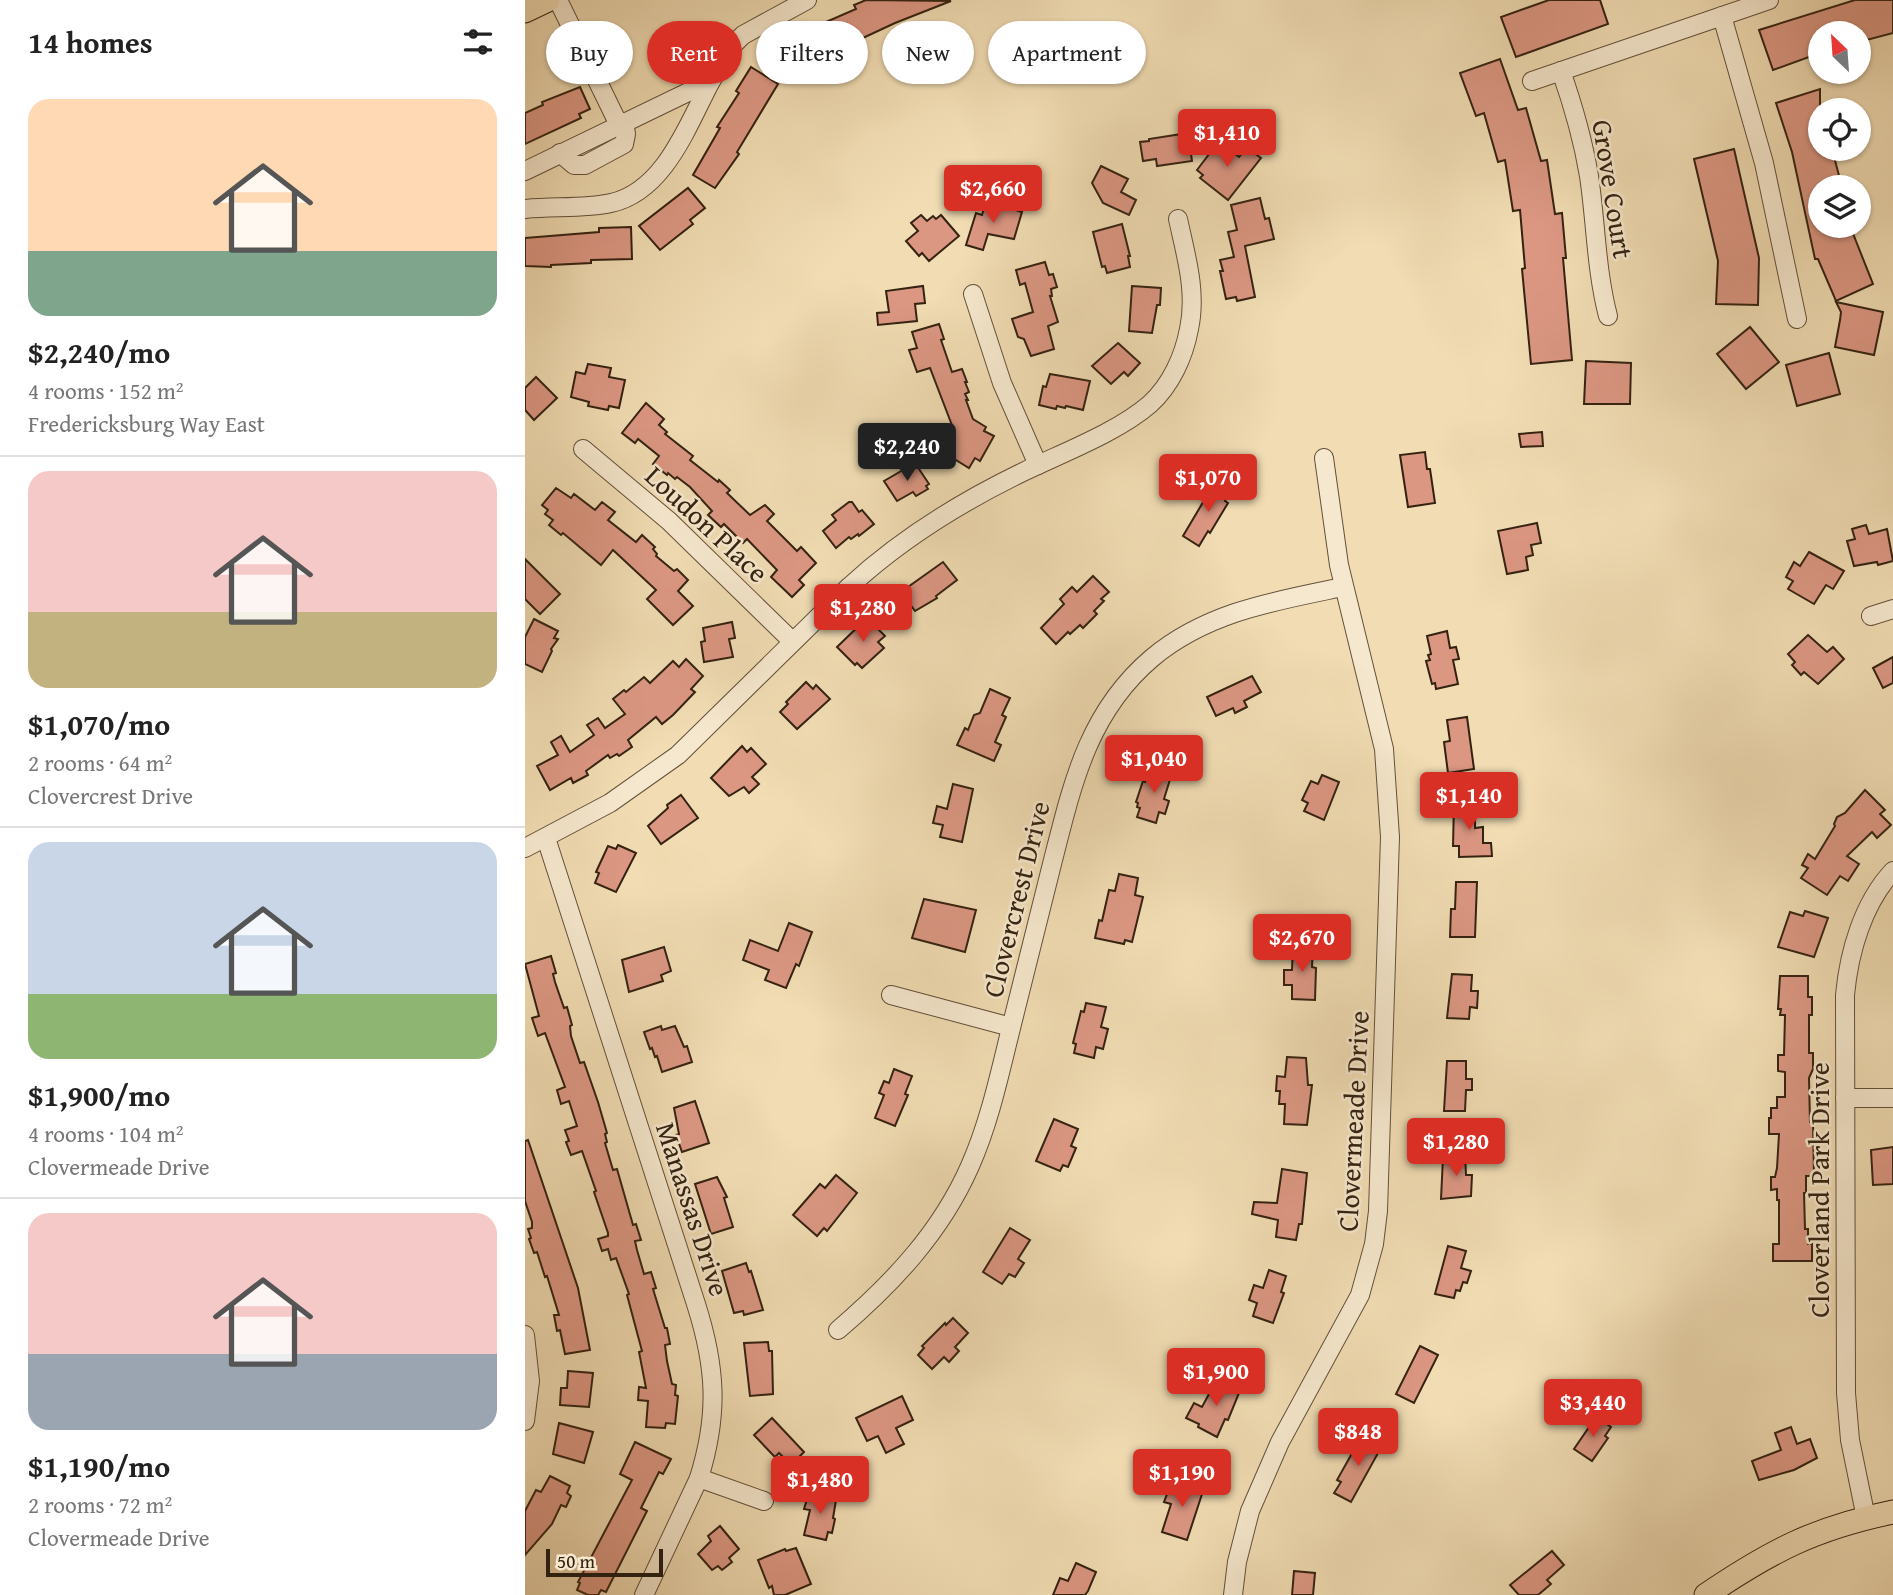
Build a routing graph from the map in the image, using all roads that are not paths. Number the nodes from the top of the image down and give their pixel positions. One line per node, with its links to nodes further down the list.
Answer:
1 (558, 0): 10 (street)
2 (807, 0): 5 (street)
3 (1769, 0): 4 (street)
4 (1722, 16): 6 (street); 16 (street)
5 (742, 36)
6 (1561, 71): 7 (street); 15 (street, Grove Court)
7 (1532, 81)
8 (705, 84): 10 (street)
9 (709, 84): 12 (street)
10 (622, 124): 11 (street)
11 (525, 171)
12 (525, 209)
13 (1178, 219): 19 (street)
14 (973, 294): 19 (street)
15 (1608, 316)
16 (1797, 319)
17 (583, 449): 23 (street, Loudon Place)
18 (1324, 458): 20 (street, Clovermeade Drive)
19 (1038, 465): 23 (street)
20 (1343, 587): 28 (street, Clovercrest Drive); 39 (street, Clovermeade Drive)
21 (1893, 608): 22 (street)
22 (1871, 615)
23 (792, 641): 24 (street)
24 (546, 838): 25 (street); 34 (street, Manassas Drive)
25 (525, 848)
26 (1893, 871): 29 (street, Cloverland Park Drive)
27 (891, 995): 28 (street)
28 (1011, 1027): 31 (street, Clovercrest Drive)
29 (1845, 1098): 30 (street); 37 (street, Cloverland Park Drive)
30 (1893, 1098)
31 (838, 1330)
32 (525, 1335): 33 (street)
33 (525, 1421)
34 (699, 1478): 35 (street); 38 (street, Manassas Drive)
35 (764, 1501)
36 (1893, 1512): 37 (main road)
37 (1866, 1518): 40 (main road)
38 (644, 1595)
39 (1233, 1595)
40 (1706, 1595)

